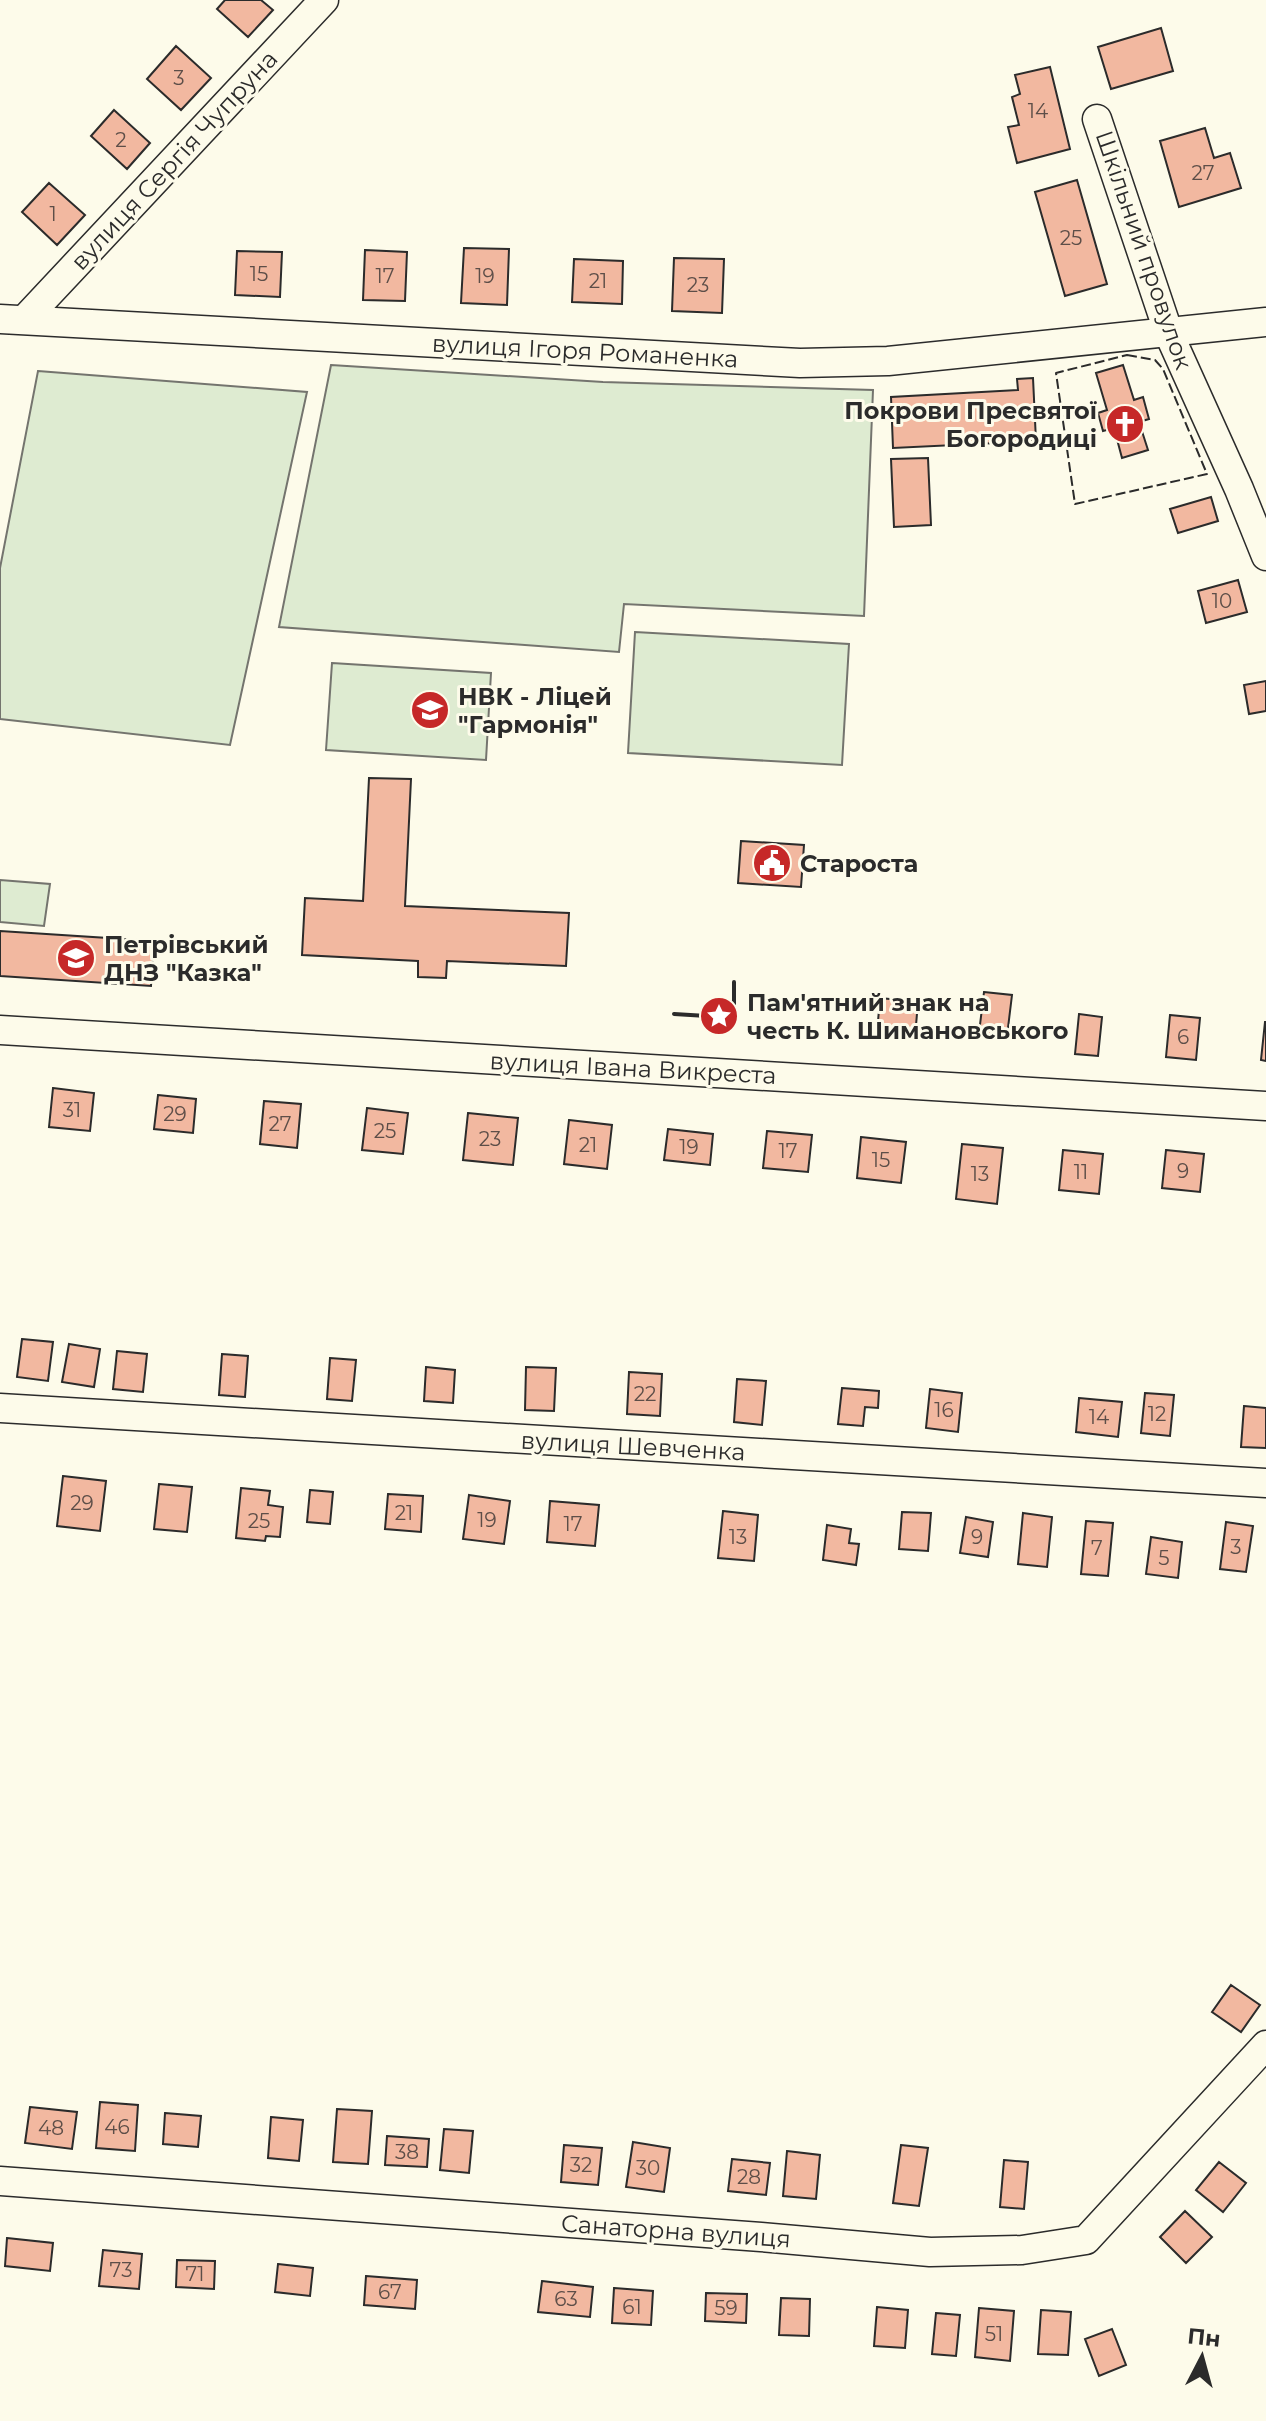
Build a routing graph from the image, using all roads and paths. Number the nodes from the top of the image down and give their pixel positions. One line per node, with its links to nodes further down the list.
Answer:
1 (324, 0): 3 (street, вулиця Сергія Чупруна)
2 (1097, 119): 5 (street, Шкільний провулок)
3 (12, 320): 5 (street, вулиця Ігоря Романенка)
4 (1266, 322): 5 (street, вулиця Ігоря Романенка)
5 (1169, 334): 6 (street, Шкільний провулок)
6 (1266, 556)
7 (0, 1030): 8 (street, вулиця Івана Викреста)
8 (1266, 1106)
9 (0, 1408): 10 (street, вулиця Шевченка)
10 (1266, 1483)
11 (1266, 2045): 12 (street, Санаторна вулиця)
12 (0, 2181)

